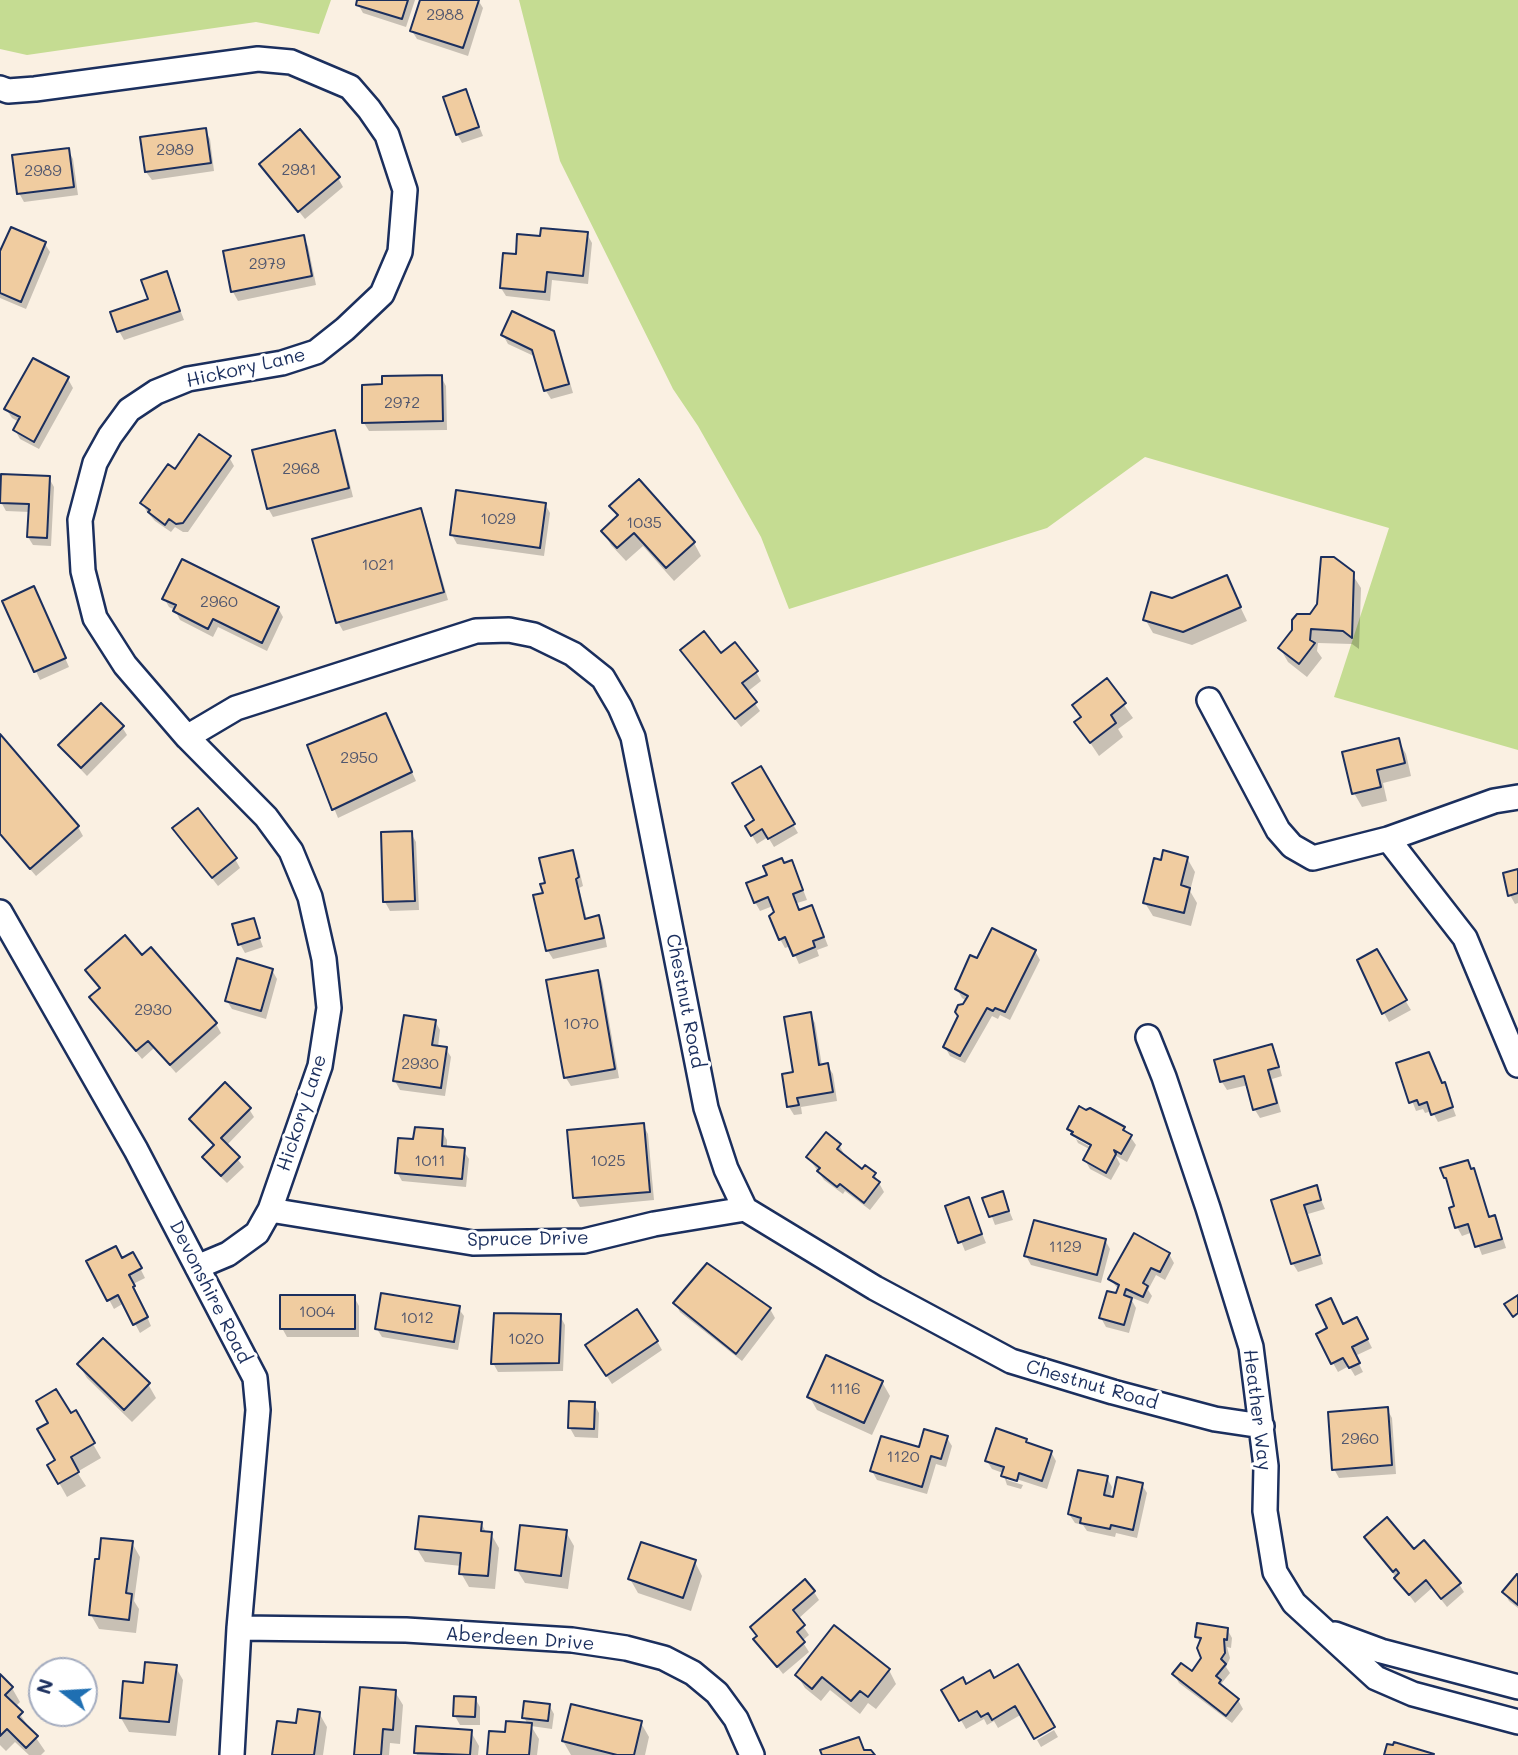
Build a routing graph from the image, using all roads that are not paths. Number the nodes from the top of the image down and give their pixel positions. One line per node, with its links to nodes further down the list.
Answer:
1 (0, 88): 3 (street, Hickory Lane)
2 (1209, 700): 5 (street)
3 (187, 737): 9 (street, Chestnut Road); 10 (street, Hickory Lane)
4 (1518, 797): 5 (street)
5 (1388, 839): 8 (street)
6 (0, 912): 11 (street, Devonshire Road)
7 (1148, 1037): 12 (street, Heather Way)
8 (1518, 1065)
9 (745, 1209): 10 (street, Spruce Drive); 12 (street, Chestnut Road)
10 (270, 1210): 11 (street, Hickory Lane)
11 (197, 1266): 13 (street, Devonshire Road)
12 (1262, 1426): 14 (street, Heather Way)
13 (239, 1628): 17 (street, Devonshire Road); 18 (street, Aberdeen Drive)
14 (1325, 1630): 15 (street, Heather Way); 16 (street, Heather Way)
15 (1518, 1687)
16 (1518, 1722)
17 (232, 1755)
18 (752, 1755)

